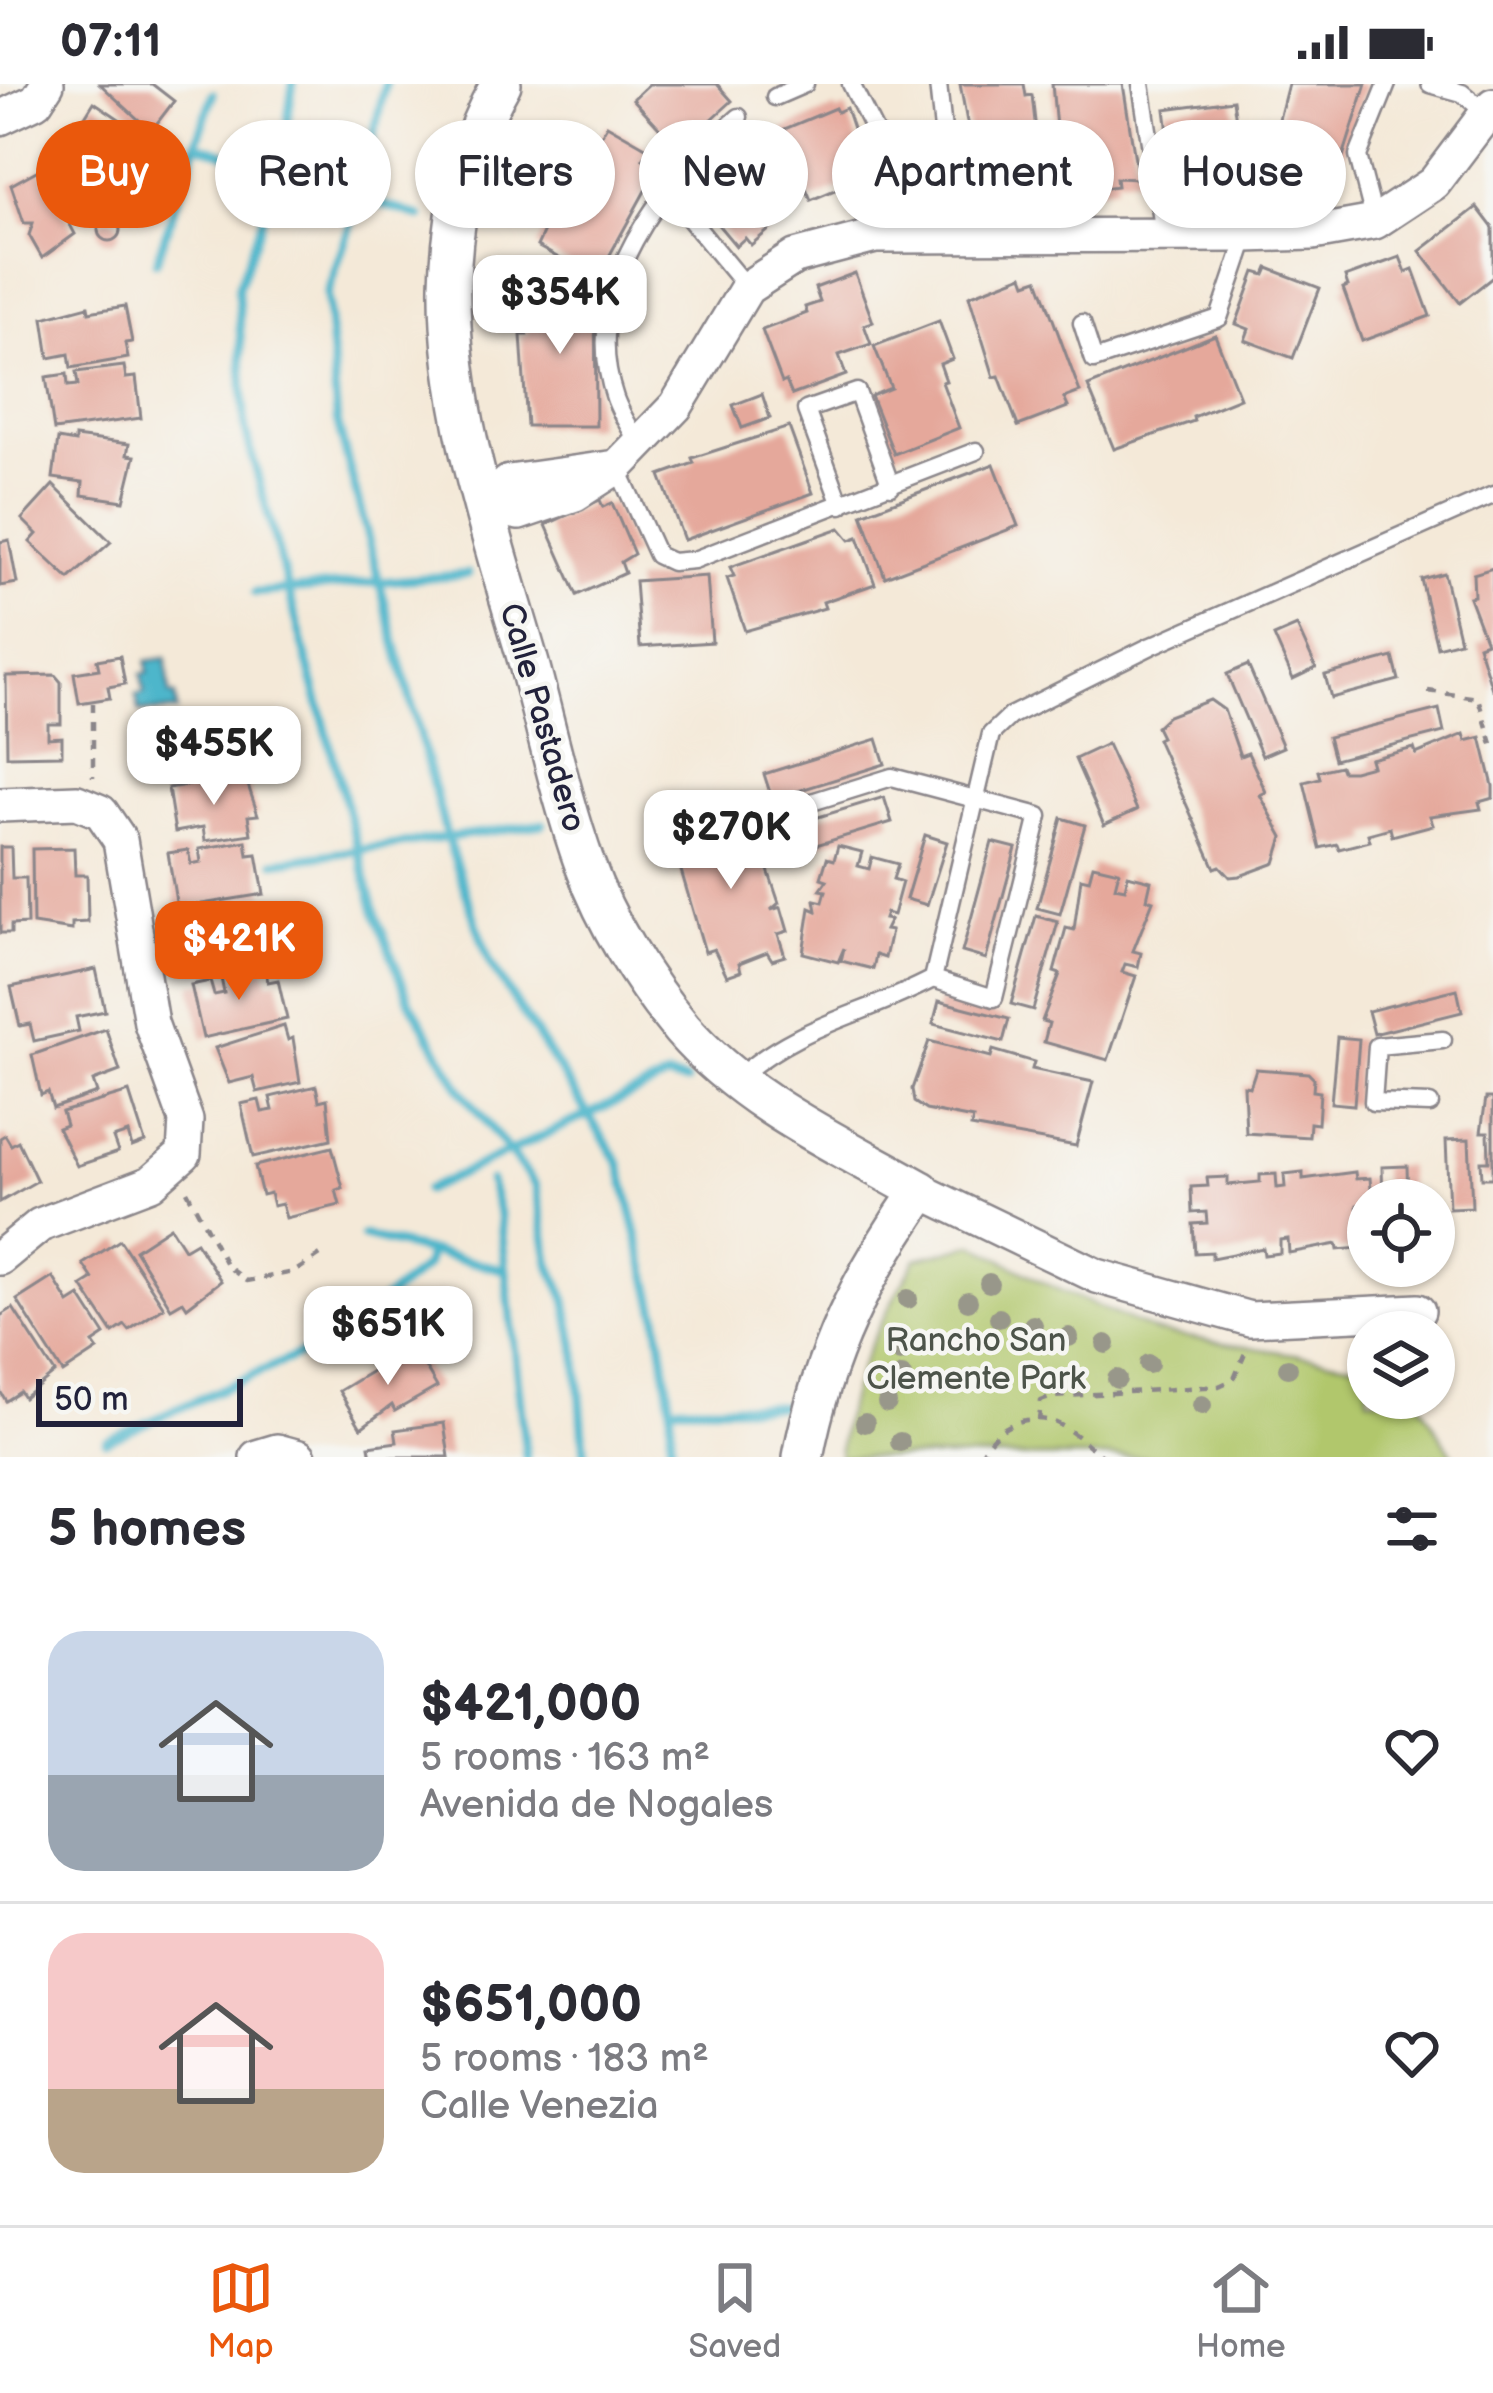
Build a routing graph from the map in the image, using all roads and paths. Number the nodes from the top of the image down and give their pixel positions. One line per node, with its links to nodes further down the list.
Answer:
1 (46, 84): 12 (street)
2 (501, 84): 30 (street, Calle Pastadero)
3 (805, 84): 9 (lane)
4 (851, 84): 14 (lane)
5 (938, 84): 15 (lane)
6 (1141, 84): 21 (lane)
7 (1387, 84): 16 (lane)
8 (1430, 84): 10 (lane)
9 (775, 97)
10 (1490, 109): 16 (street)
11 (739, 117): 13 (lane)
12 (0, 118)
13 (736, 120)
14 (868, 120)
15 (942, 120)
16 (1375, 222): 22 (street)
17 (644, 228): 26 (lane)
18 (698, 228): 23 (lane)
19 (920, 228): 20 (lane)
20 (920, 234): 21 (street); 23 (street)
21 (1164, 234): 22 (street)
22 (1247, 236): 24 (lane)
23 (748, 288): 26 (street)
24 (1082, 323)
25 (976, 451): 27 (lane)
26 (629, 458): 29 (lane); 30 (street)
27 (891, 486): 29 (lane); 29 (lane)
28 (1493, 495): 34 (lane)
29 (841, 505)
30 (484, 506): 40 (street, Calle Pastadero)
31 (1428, 691): 33 (path)
32 (92, 704): 36 (path)
33 (1493, 747)
34 (977, 800): 37 (lane); 38 (lane); 38 (lane)
35 (0, 805): 36 (street)
36 (94, 809): 42 (street)
37 (789, 809)
38 (933, 979): 40 (lane)
39 (1443, 1040): 41 (lane)
40 (734, 1081): 43 (street, Calle Pastadero)
41 (1430, 1104)
42 (177, 1160): 44 (path); 45 (street)
43 (921, 1191): 47 (street, Calle Pastadero); 51 (street)
44 (325, 1252)
45 (0, 1258)
46 (1347, 1314): 47 (street, Calle Pastadero)
47 (1250, 1318): 48 (path)
48 (1039, 1420): 52 (path); 53 (path)
49 (257, 1457): 50 (street)
50 (298, 1457)
51 (803, 1457)
52 (981, 1457)
53 (1102, 1457)

